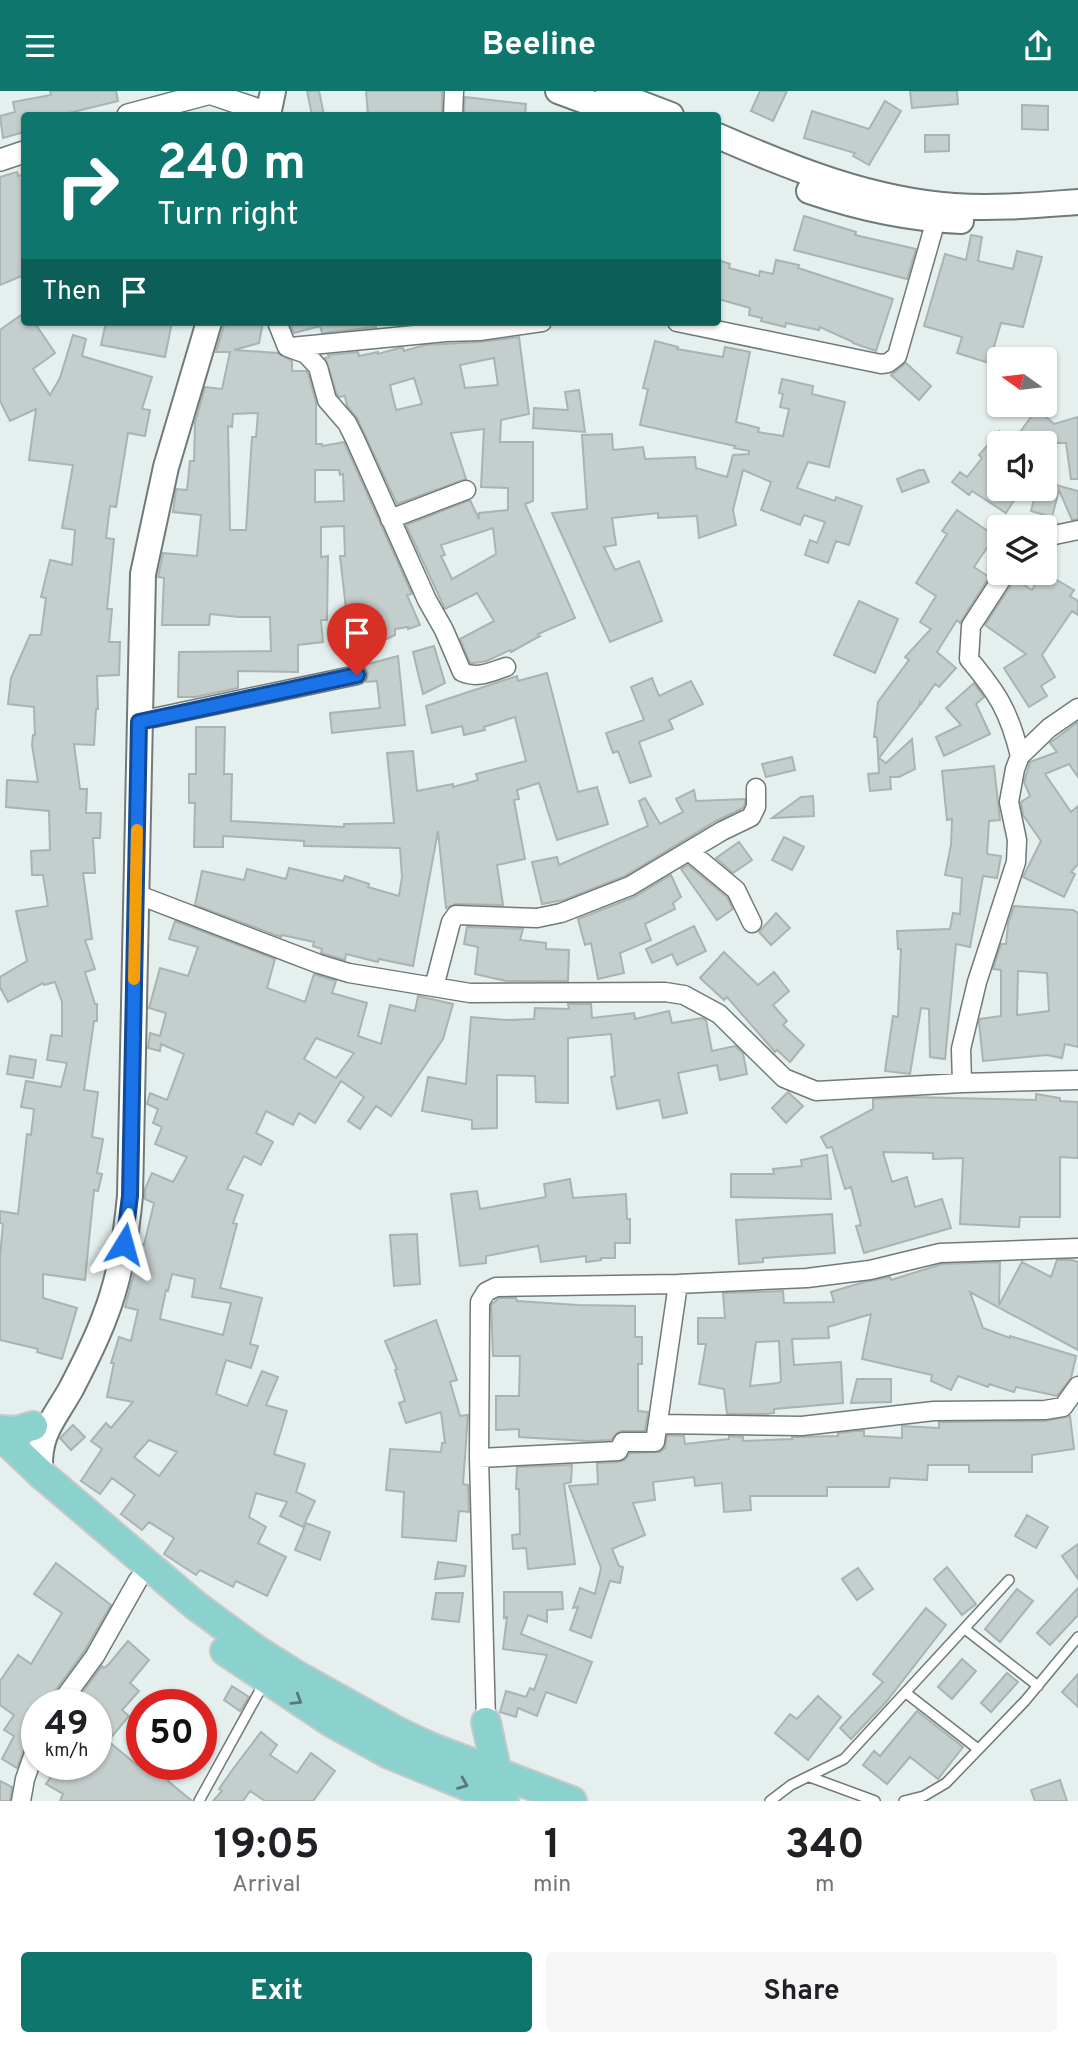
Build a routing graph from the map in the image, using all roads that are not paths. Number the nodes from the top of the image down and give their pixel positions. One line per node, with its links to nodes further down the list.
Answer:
1 (454, 91): 7 (street)
2 (558, 91): 8 (main road)
3 (608, 91): 9 (main road)
4 (215, 92): 5 (street); 6 (street)
5 (264, 106)
6 (139, 112)
7 (453, 112)
8 (615, 112)
9 (663, 112)
10 (721, 137): 14 (main road)
11 (21, 153): 13 (street)
12 (721, 155): 16 (main road)
13 (0, 160)
14 (1078, 202)
15 (1078, 219): 16 (main road)
16 (936, 221): 21 (street)
17 (195, 326): 44 (main road)
18 (208, 326): 31 (main road)
19 (279, 326): 22 (street)
20 (514, 326): 22 (street)
21 (696, 326)
22 (287, 347): 24 (street)
23 (466, 490): 24 (street)
24 (390, 519): 28 (street)
25 (1078, 530): 26 (street)
26 (1057, 534)
27 (998, 585): 32 (street)
28 (506, 667)
29 (357, 675): 31 (street)
30 (1078, 708): 32 (street)
31 (139, 722): 35 (main road)
32 (1020, 756): 39 (street)
33 (756, 788): 34 (street)
34 (689, 851): 36 (street); 37 (street)
35 (136, 894): 37 (street); 45 (main road)
36 (752, 923)
37 (434, 987): 39 (street)
38 (1078, 1080): 39 (street)
39 (962, 1083)
40 (1078, 1248): 41 (street)
41 (678, 1284): 43 (street); 46 (street)
42 (1078, 1385): 43 (street)
43 (659, 1424): 46 (street)
44 (33, 1426): 45 (main road)
45 (12, 1449): 47 (main road); 56 (main road)
46 (479, 1458): 55 (street)
47 (138, 1580): 51 (main road); 53 (street)
48 (1010, 1580): 49 (lane)
49 (965, 1629): 52 (lane); 54 (lane)
50 (1078, 1637): 52 (lane)
51 (265, 1680): 56 (main road, one-way to 56); 63 (lane)
52 (1038, 1686): 57 (lane)
53 (71, 1689)
54 (906, 1693): 57 (lane); 60 (lane)
55 (486, 1722): 58 (main road); 59 (main road)
56 (393, 1743): 58 (main road)
57 (978, 1749): 68 (lane)
58 (434, 1757): 59 (main road); 64 (main road, one-way to 64)
59 (497, 1773): 65 (main road)
60 (810, 1777): 66 (lane); 67 (lane)
61 (25, 1780): 62 (street)
62 (21, 1801)
63 (199, 1801)
64 (505, 1801)
65 (572, 1801)
66 (770, 1801)
67 (875, 1801)
68 (904, 1801)

